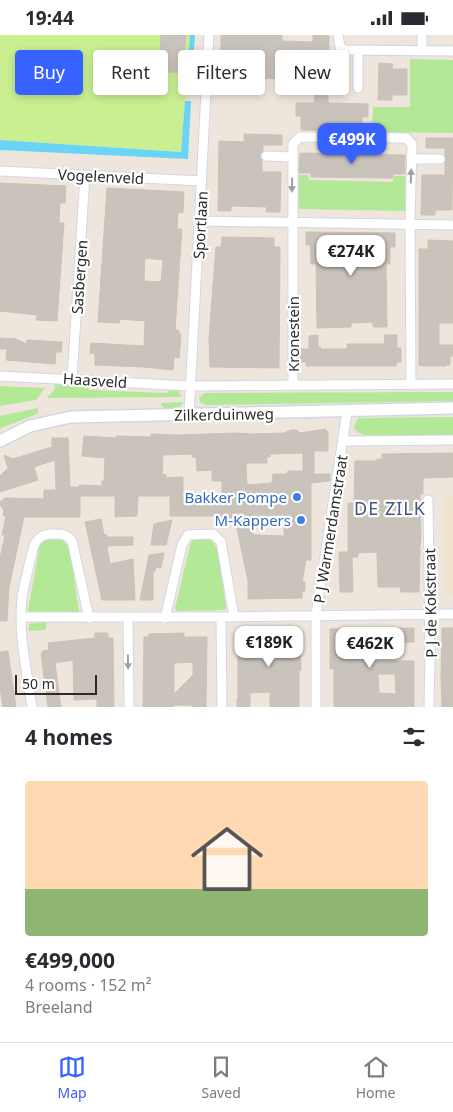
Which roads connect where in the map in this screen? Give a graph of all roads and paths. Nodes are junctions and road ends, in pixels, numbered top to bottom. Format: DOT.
graph roads {
  1 [pos="209,35"];
  2 [pos="338,35"];
  3 [pos="422,35"];
  4 [pos="358,50"];
  5 [pos="422,51"];
  6 [pos="453,51"];
  7 [pos="358,88"];
  8 [pos="266,156"];
  9 [pos="293,157"];
  10 [pos="412,159"];
  11 [pos="440,159"];
  12 [pos="0,171"];
  13 [pos="85,175"];
  14 [pos="202,181"];
  15 [pos="200,221"];
  16 [pos="292,223"];
  17 [pos="410,225"];
  18 [pos="453,225"];
  19 [pos="0,376"];
  20 [pos="72,379"];
  21 [pos="411,384"];
  22 [pos="453,384"];
  23 [pos="293,385"];
  24 [pos="190,386"];
  25 [pos="453,409"];
  26 [pos="347,412"];
  27 [pos="189,414"];
  28 [pos="453,440"];
  29 [pos="0,441"];
  30 [pos="344,441"];
  31 [pos="428,500"];
  32 [pos="430,614"];
  33 [pos="453,614"];
  34 [pos="316,615"];
  35 [pos="22,617"];
  36 [pos="221,617"];
  37 [pos="234,617"];
  38 [pos="89,618"];
  39 [pos="128,618"];
  40 [pos="165,618"];
  41 [pos="32,707"];
  42 [pos="129,707"];
  43 [pos="222,707"];
  44 [pos="316,707"];
  45 [pos="429,707"];
  1 -- 14 [label="street, Sportlaan"];
  2 -- 4 [label="street"];
  3 -- 5 [label="street"];
  4 -- 5 [label="street"];
  4 -- 7 [label="street"];
  5 -- 6 [label="street"];
  8 -- 9 [label="street"];
  9 -- 10 [label="street"];
  9 -- 16 [label="street, Kronestein, one-way"];
  10 -- 11 [label="street"];
  17 -- 10 [label="street, one-way"];
  12 -- 13 [label="street, Vogelenveld"];
  13 -- 14 [label="street, Vogelenveld"];
  13 -- 20 [label="street, Sasbergen"];
  14 -- 15 [label="street, Sportlaan"];
  15 -- 16 [label="street"];
  15 -- 24 [label="street, Sportlaan"];
  16 -- 17 [label="street"];
  16 -- 23 [label="street, Kronestein"];
  17 -- 18 [label="street"];
  17 -- 21 [label="street"];
  19 -- 20 [label="street, Haasveld"];
  20 -- 24 [label="street, Haasveld"];
  21 -- 22 [label="street, Zilkerduinweg"];
  21 -- 23 [label="street, Zilkerduinweg"];
  23 -- 24 [label="street, Zilkerduinweg"];
  24 -- 27 [label="street, Sportlaan"];
  25 -- 26 [label="street, Zilkerduinweg"];
  26 -- 27 [label="street, Zilkerduinweg"];
  26 -- 30 [label="street, P J Warmerdamstraat"];
  27 -- 29 [label="street, Zilkerduinweg"];
  28 -- 30 [label="street"];
  30 -- 34 [label="street, P J Warmerdamstraat"];
  31 -- 32 [label="street, P J de Kokstraat"];
  32 -- 33 [label="street"];
  32 -- 34 [label="street"];
  32 -- 45 [label="street, P J de Kokstraat"];
  34 -- 37 [label="street"];
  34 -- 44 [label="street, P J Warmerdamstraat"];
  35 -- 38 [label="street"];
  35 -- 38 [label="street"];
  35 -- 41 [label="street"];
  36 -- 37 [label="street"];
  36 -- 40 [label="street"];
  36 -- 43 [label="street"];
  37 -- 40 [label="street"];
  38 -- 39 [label="street"];
  39 -- 40 [label="street"];
  39 -- 42 [label="street, one-way"];
}
